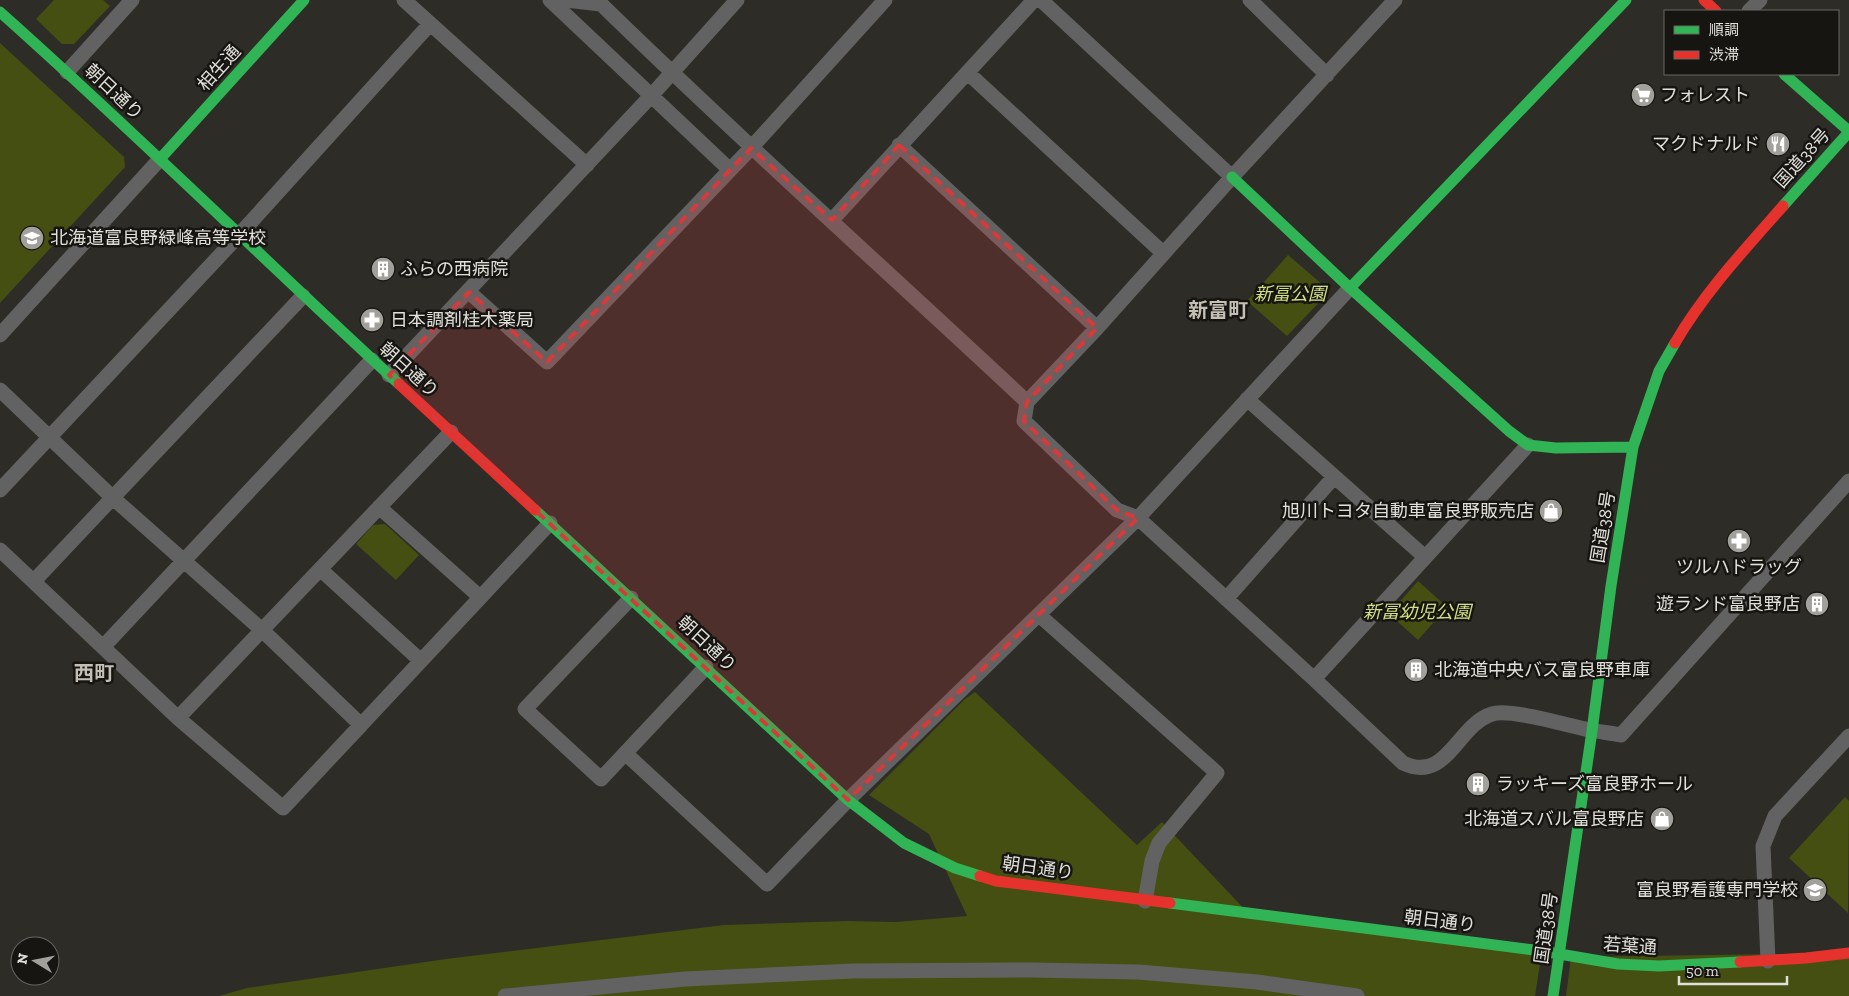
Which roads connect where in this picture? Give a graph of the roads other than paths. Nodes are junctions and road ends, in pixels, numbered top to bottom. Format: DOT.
graph roads {
  1 [pos="132,0"];
  2 [pos="304,0"];
  3 [pos="404,0"];
  4 [pos="550,0"];
  5 [pos="566,0"];
  6 [pos="737,0"];
  7 [pos="884,0"];
  8 [pos="1034,0"];
  9 [pos="1041,0"];
  10 [pos="1250,0"];
  11 [pos="1394,0"];
  12 [pos="1626,0"];
  13 [pos="1704,0"];
  14 [pos="1760,0"];
  15 [pos="1715,10"];
  16 [pos="1750,10"];
  17 [pos="0,12"];
  18 [pos="430,24"];
  19 [pos="67,72"];
  20 [pos="968,73"];
  21 [pos="672,74"];
  22 [pos="1327,75"];
  23 [pos="1785,75"];
  24 [pos="651,96"];
  25 [pos="1849,131"];
  26 [pos="899,146"];
  27 [pos="750,148"];
  28 [pos="160,159"];
  29 [pos="587,165"];
  30 [pos="730,170"];
  31 [pos="1232,177"];
  32 [pos="832,220"];
  33 [pos="240,234"];
  34 [pos="1163,253"];
  35 [pos="1350,288"];
  36 [pos="469,292"];
  37 [pos="303,296"];
  38 [pos="1097,328"];
  39 [pos="0,335"];
  40 [pos="372,360"];
  41 [pos="389,375"];
  42 [pos="0,390"];
  43 [pos="1247,399"];
  44 [pos="1027,402"];
  45 [pos="451,432"];
  46 [pos="51,438"];
  47 [pos="1528,445"];
  48 [pos="1634,447"];
  49 [pos="1334,477"];
  50 [pos="1849,481"];
  51 [pos="0,490"];
  52 [pos="113,498"];
  53 [pos="379,507"];
  54 [pos="1138,518"];
  55 [pos="550,523"];
  56 [pos="0,550"];
  57 [pos="1425,557"];
  58 [pos="184,560"];
  59 [pos="320,569"];
  60 [pos="34,581"];
  61 [pos="480,597"];
  62 [pos="631,598"];
  63 [pos="1226,599"];
  64 [pos="1039,615"];
  65 [pos="262,630"];
  66 [pos="103,647"];
  67 [pos="421,661"];
  68 [pos="706,667"];
  69 [pos="1314,679"];
  70 [pos="178,718"];
  71 [pos="362,725"];
  72 [pos="1592,731"];
  73 [pos="1849,736"];
  74 [pos="625,753"];
  75 [pos="848,800"];
  76 [pos="1145,901"];
  77 [pos="1849,953"];
  78 [pos="1559,954"];
  79 [pos="1768,961"];
  80 [pos="505,996"];
  81 [pos="1357,996"];
  82 [pos="1553,996"];
  1 -- 19 [label="street"];
  2 -- 28 [label="main road, 相生通"];
  3 -- 18 [label="street"];
  4 -- 24 [label="street"];
  5 -- 21 [label="street"];
  6 -- 21 [label="street"];
  7 -- 27 [label="street"];
  8 -- 20 [label="street"];
  9 -- 31 [label="street"];
  10 -- 22 [label="street"];
  11 -- 22 [label="street"];
  12 -- 35 [label="main road"];
  13 -- 15 [label="main road"];
  14 -- 16 [label="street"];
  17 -- 19 [label="main road, 朝日通り"];
  18 -- 29 [label="street"];
  18 -- 33 [label="street"];
  19 -- 28 [label="main road, 朝日通り"];
  20 -- 26 [label="street"];
  20 -- 34 [label="street"];
  21 -- 24 [label="street"];
  21 -- 27 [label="street"];
  22 -- 31 [label="street"];
  23 -- 25 [label="main road"];
  24 -- 29 [label="street"];
  24 -- 30 [label="street"];
  25 -- 48 [label="main road, 国道38号"];
  26 -- 32 [label="street"];
  26 -- 38 [label="street"];
  27 -- 30 [label="street"];
  27 -- 32 [label="street"];
  28 -- 33 [label="main road, 朝日通り"];
  28 -- 39 [label="street"];
  29 -- 36 [label="street"];
  30 -- 36 [label="street"];
  31 -- 34 [label="street"];
  31 -- 35 [label="main road"];
  32 -- 44 [label="street"];
  33 -- 37 [label="main road, 朝日通り"];
  33 -- 46 [label="street"];
  34 -- 38 [label="street"];
  35 -- 43 [label="street"];
  35 -- 47 [label="main road"];
  36 -- 41 [label="street"];
  37 -- 40 [label="main road, 朝日通り"];
  37 -- 52 [label="street"];
  38 -- 44 [label="street"];
  40 -- 41 [label="main road, 朝日通り"];
  40 -- 58 [label="street"];
  41 -- 45 [label="main road, 朝日通り"];
  42 -- 46 [label="street"];
  43 -- 49 [label="street"];
  43 -- 54 [label="street"];
  44 -- 54 [label="street"];
  45 -- 53 [label="street"];
  45 -- 55 [label="main road, 朝日通り"];
  46 -- 51 [label="street"];
  46 -- 52 [label="street"];
  47 -- 48 [label="main road"];
  47 -- 57 [label="street"];
  48 -- 72 [label="main road, 国道38号"];
  49 -- 57 [label="street"];
  49 -- 63 [label="street"];
  50 -- 72 [label="street"];
  52 -- 58 [label="street"];
  52 -- 60 [label="street"];
  53 -- 59 [label="street"];
  53 -- 61 [label="street"];
  54 -- 63 [label="street"];
  54 -- 64 [label="street"];
  55 -- 61 [label="street"];
  55 -- 62 [label="main road, 朝日通り"];
  56 -- 60 [label="street"];
  57 -- 69 [label="street"];
  58 -- 65 [label="street"];
  58 -- 66 [label="street"];
  59 -- 65 [label="street"];
  59 -- 67 [label="street"];
  60 -- 66 [label="street"];
  61 -- 67 [label="street"];
  62 -- 68 [label="main road, 朝日通り"];
  62 -- 74 [label="street"];
  63 -- 69 [label="street"];
  64 -- 75 [label="street"];
  64 -- 76 [label="street"];
  65 -- 70 [label="street"];
  65 -- 71 [label="street"];
  66 -- 70 [label="street"];
  67 -- 71 [label="street"];
  68 -- 74 [label="street"];
  68 -- 75 [label="main road, 朝日通り"];
  69 -- 72 [label="street"];
  70 -- 71 [label="street"];
  72 -- 78 [label="main road, 国道38号"];
  73 -- 79 [label="street"];
  74 -- 75 [label="street"];
  75 -- 76 [label="main road, 朝日通り"];
  76 -- 78 [label="main road, 朝日通り"];
  77 -- 79 [label="main road, 若葉通"];
  78 -- 79 [label="main road, 若葉通"];
  78 -- 82 [label="main road, 国道38号"];
  80 -- 81 [label="street"];
}
